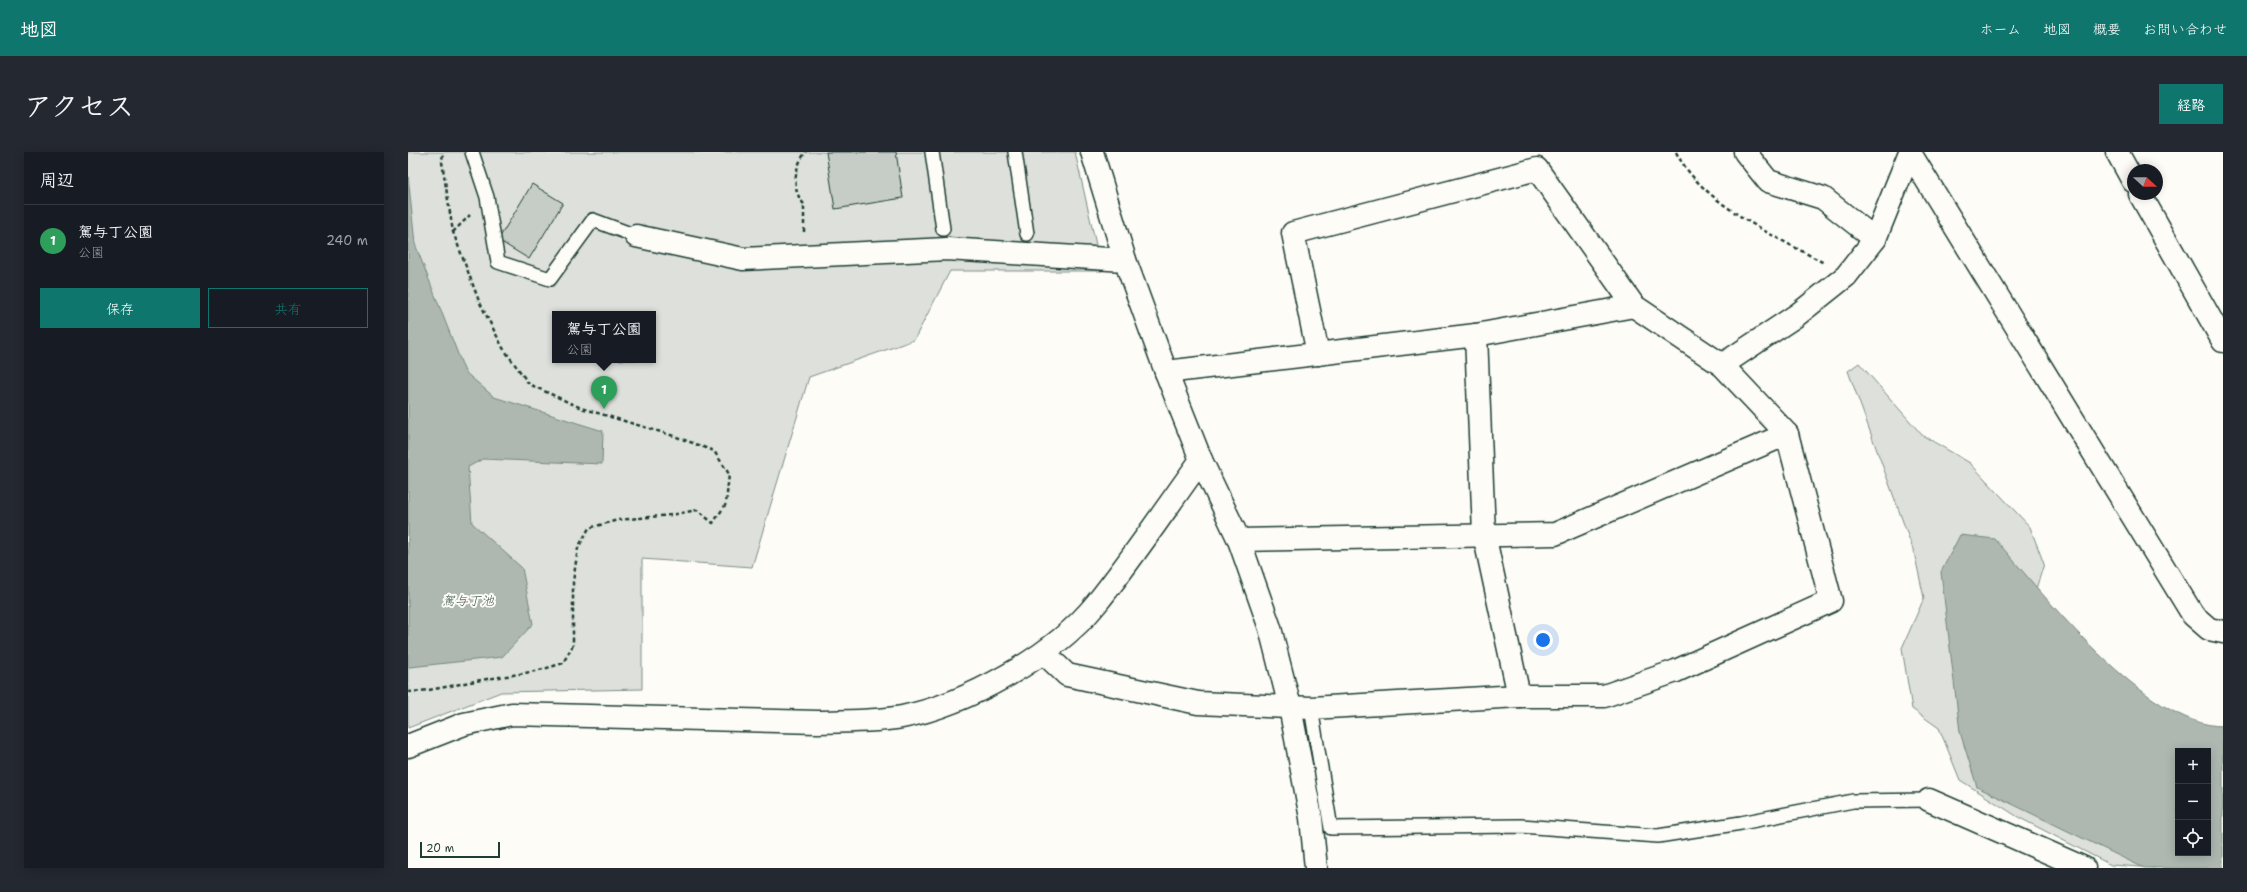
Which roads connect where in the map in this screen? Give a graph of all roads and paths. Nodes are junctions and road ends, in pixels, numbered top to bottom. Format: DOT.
graph roads {
  1 [pos="443,152"];
  2 [pos="472,152"];
  3 [pos="806,152"];
  4 [pos="932,152"];
  5 [pos="1015,152"];
  6 [pos="1092,152"];
  7 [pos="1676,152"];
  8 [pos="1745,152"];
  9 [pos="1910,152"];
  10 [pos="2117,152"];
  11 [pos="2127,170"];
  12 [pos="2144,200"];
  13 [pos="943,229"];
  14 [pos="1027,234"];
  15 [pos="636,236"];
  16 [pos="1875,239"];
  17 [pos="803,256"];
  18 [pos="1125,260"];
  19 [pos="1846,276"];
  20 [pos="1634,306"];
  21 [pos="2216,312"];
  22 [pos="1476,335"];
  23 [pos="2223,341"];
  24 [pos="1318,354"];
  25 [pos="1722,365"];
  26 [pos="1166,372"];
  27 [pos="1787,434"];
  28 [pos="1201,460"];
  29 [pos="1484,534"];
  30 [pos="1239,540"];
  31 [pos="2223,632"];
  32 [pos="1044,653"];
  33 [pos="408,692"];
  34 [pos="1519,696"];
  35 [pos="1301,708"];
  36 [pos="408,746"];
  37 [pos="1929,800"];
  38 [pos="1316,868"];
  39 [pos="2084,868"];
  1 -- 33 [label="path"];
  2 -- 15 [label="lane"];
  3 -- 17 [label="path"];
  4 -- 13 [label="lane"];
  5 -- 14 [label="lane"];
  6 -- 18 [label="street"];
  7 -- 19 [label="path"];
  8 -- 16 [label="street"];
  9 -- 16 [label="street"];
  9 -- 31 [label="street"];
  10 -- 11 [label="street"];
  12 -- 21 [label="street"];
  15 -- 17 [label="street"];
  16 -- 19 [label="street"];
  17 -- 18 [label="street"];
  18 -- 26 [label="street"];
  19 -- 25 [label="street"];
  20 -- 22 [label="street"];
  20 -- 24 [label="street"];
  20 -- 25 [label="street"];
  21 -- 23 [label="street"];
  22 -- 24 [label="street"];
  22 -- 29 [label="street"];
  24 -- 26 [label="street"];
  25 -- 27 [label="street"];
  26 -- 28 [label="street"];
  27 -- 29 [label="street"];
  27 -- 34 [label="street"];
  28 -- 30 [label="street"];
  28 -- 32 [label="street"];
  29 -- 30 [label="street"];
  29 -- 34 [label="street"];
  30 -- 35 [label="street"];
  32 -- 35 [label="street"];
  32 -- 36 [label="street"];
  34 -- 35 [label="street"];
  35 -- 37 [label="lane"];
  35 -- 38 [label="street"];
  37 -- 39 [label="street"];
}
